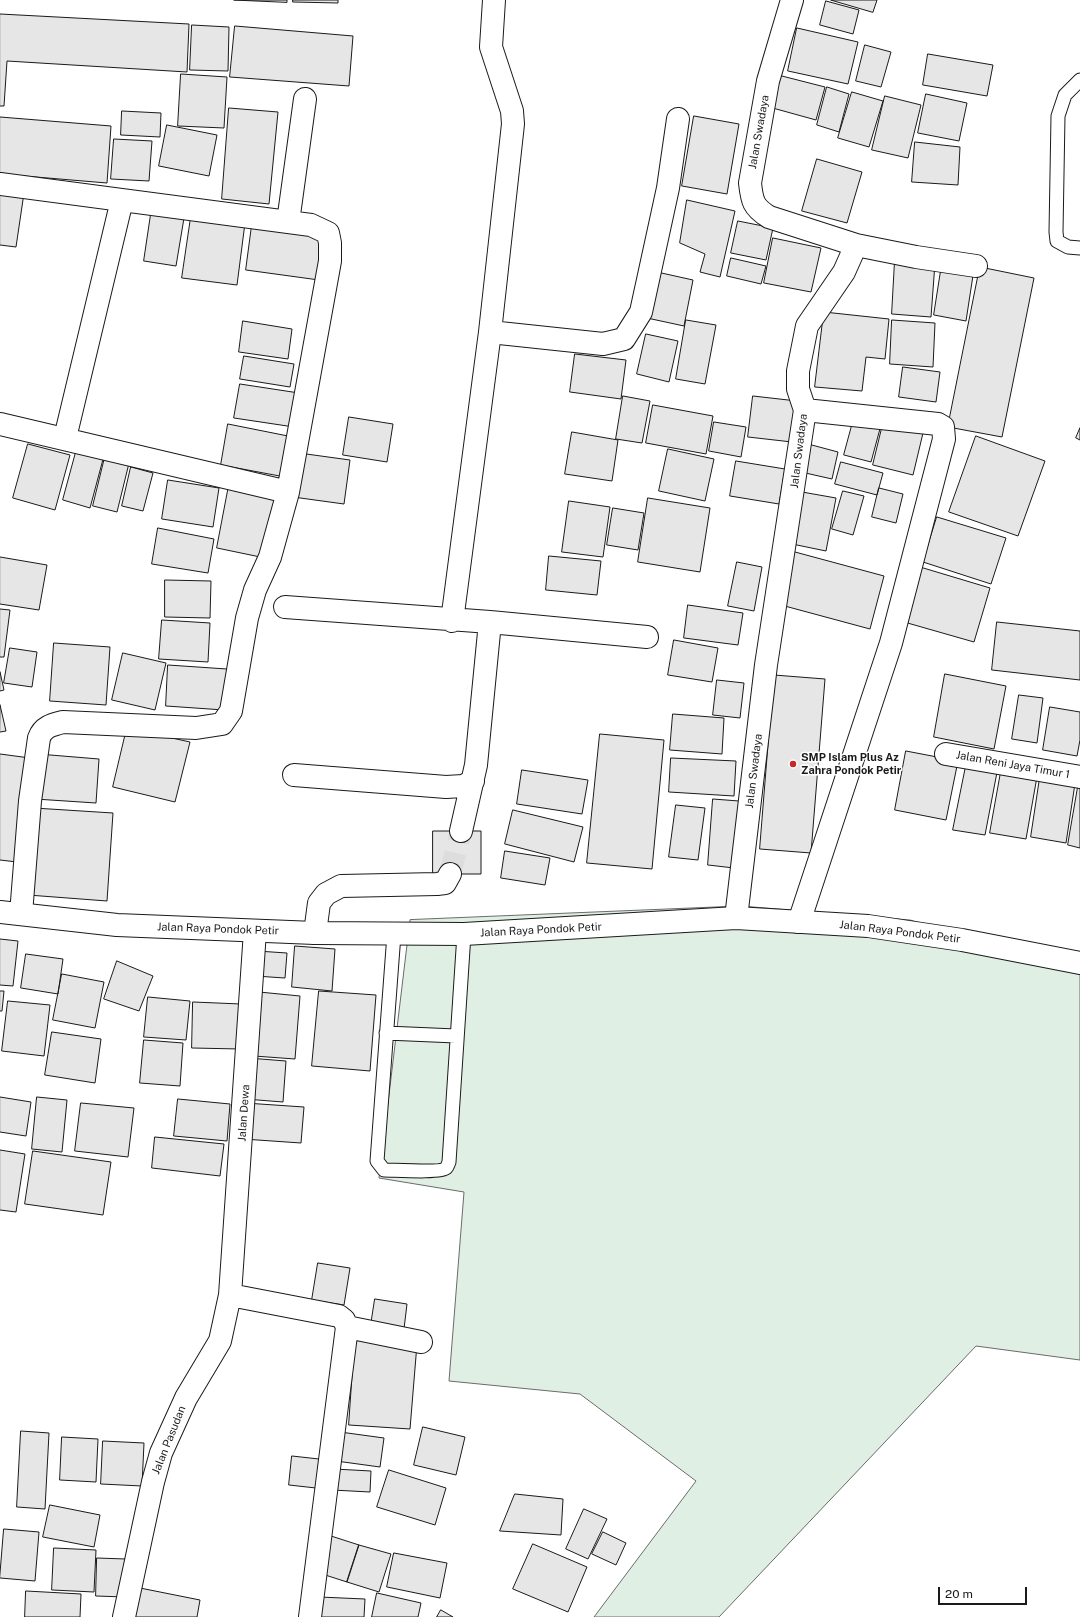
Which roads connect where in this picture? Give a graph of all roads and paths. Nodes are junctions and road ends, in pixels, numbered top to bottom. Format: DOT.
graph roads {
  1 [pos="494,0"];
  2 [pos="792,0"];
  3 [pos="1080,80"];
  4 [pos="305,99"];
  5 [pos="678,119"];
  6 [pos="0,184"];
  7 [pos="122,200"];
  8 [pos="288,222"];
  9 [pos="856,245"];
  10 [pos="1080,248"];
  11 [pos="976,266"];
  12 [pos="490,332"];
  13 [pos="805,410"];
  14 [pos="0,424"];
  15 [pos="65,438"];
  16 [pos="288,492"];
  17 [pos="285,607"];
  18 [pos="452,621"];
  19 [pos="490,622"];
  20 [pos="647,637"];
  21 [pos="946,754"];
  22 [pos="294,775"];
  23 [pos="1080,777"];
  24 [pos="472,781"];
  25 [pos="461,831"];
  26 [pos="450,874"];
  27 [pos="0,912"];
  28 [pos="21,914"];
  29 [pos="736,918"];
  30 [pos="799,922"];
  31 [pos="255,931"];
  32 [pos="315,933"];
  33 [pos="394,934"];
  34 [pos="464,934"];
  35 [pos="1080,963"];
  36 [pos="386,1033"];
  37 [pos="456,1036"];
  38 [pos="230,1295"];
  39 [pos="347,1327"];
  40 [pos="421,1342"];
  41 [pos="124,1617"];
  42 [pos="310,1617"];
  1 -- 12 [label="street"];
  2 -- 9 [label="street, Jalan Swadaya"];
  3 -- 10 [label="lane"];
  4 -- 8 [label="street"];
  5 -- 12 [label="street"];
  6 -- 7 [label="street"];
  7 -- 8 [label="street"];
  7 -- 15 [label="street"];
  8 -- 16 [label="street"];
  9 -- 11 [label="street"];
  9 -- 13 [label="street, Jalan Swadaya"];
  12 -- 18 [label="street"];
  13 -- 29 [label="street, Jalan Swadaya"];
  13 -- 30 [label="street"];
  14 -- 15 [label="street"];
  15 -- 16 [label="street"];
  16 -- 28 [label="street"];
  17 -- 18 [label="street"];
  18 -- 19 [label="street"];
  19 -- 20 [label="street"];
  19 -- 24 [label="street"];
  21 -- 23 [label="street, Jalan Reni Jaya Timur 1"];
  22 -- 24 [label="street"];
  24 -- 25 [label="street"];
  26 -- 32 [label="street"];
  27 -- 28 [label="street, Jalan Raya Pondok Petir"];
  28 -- 31 [label="street, Jalan Raya Pondok Petir"];
  29 -- 30 [label="street, Jalan Raya Pondok Petir"];
  29 -- 34 [label="street, Jalan Raya Pondok Petir"];
  30 -- 35 [label="street, Jalan Raya Pondok Petir"];
  31 -- 32 [label="street, Jalan Raya Pondok Petir"];
  31 -- 38 [label="street, Jalan Dewa"];
  32 -- 33 [label="street, Jalan Raya Pondok Petir"];
  33 -- 34 [label="street, Jalan Raya Pondok Petir"];
  33 -- 36 [label="lane"];
  34 -- 37 [label="lane"];
  36 -- 37 [label="lane"];
  36 -- 37 [label="lane"];
  38 -- 39 [label="street"];
  38 -- 41 [label="street, Jalan Pasudan"];
  39 -- 40 [label="street"];
  39 -- 42 [label="street"];
}
